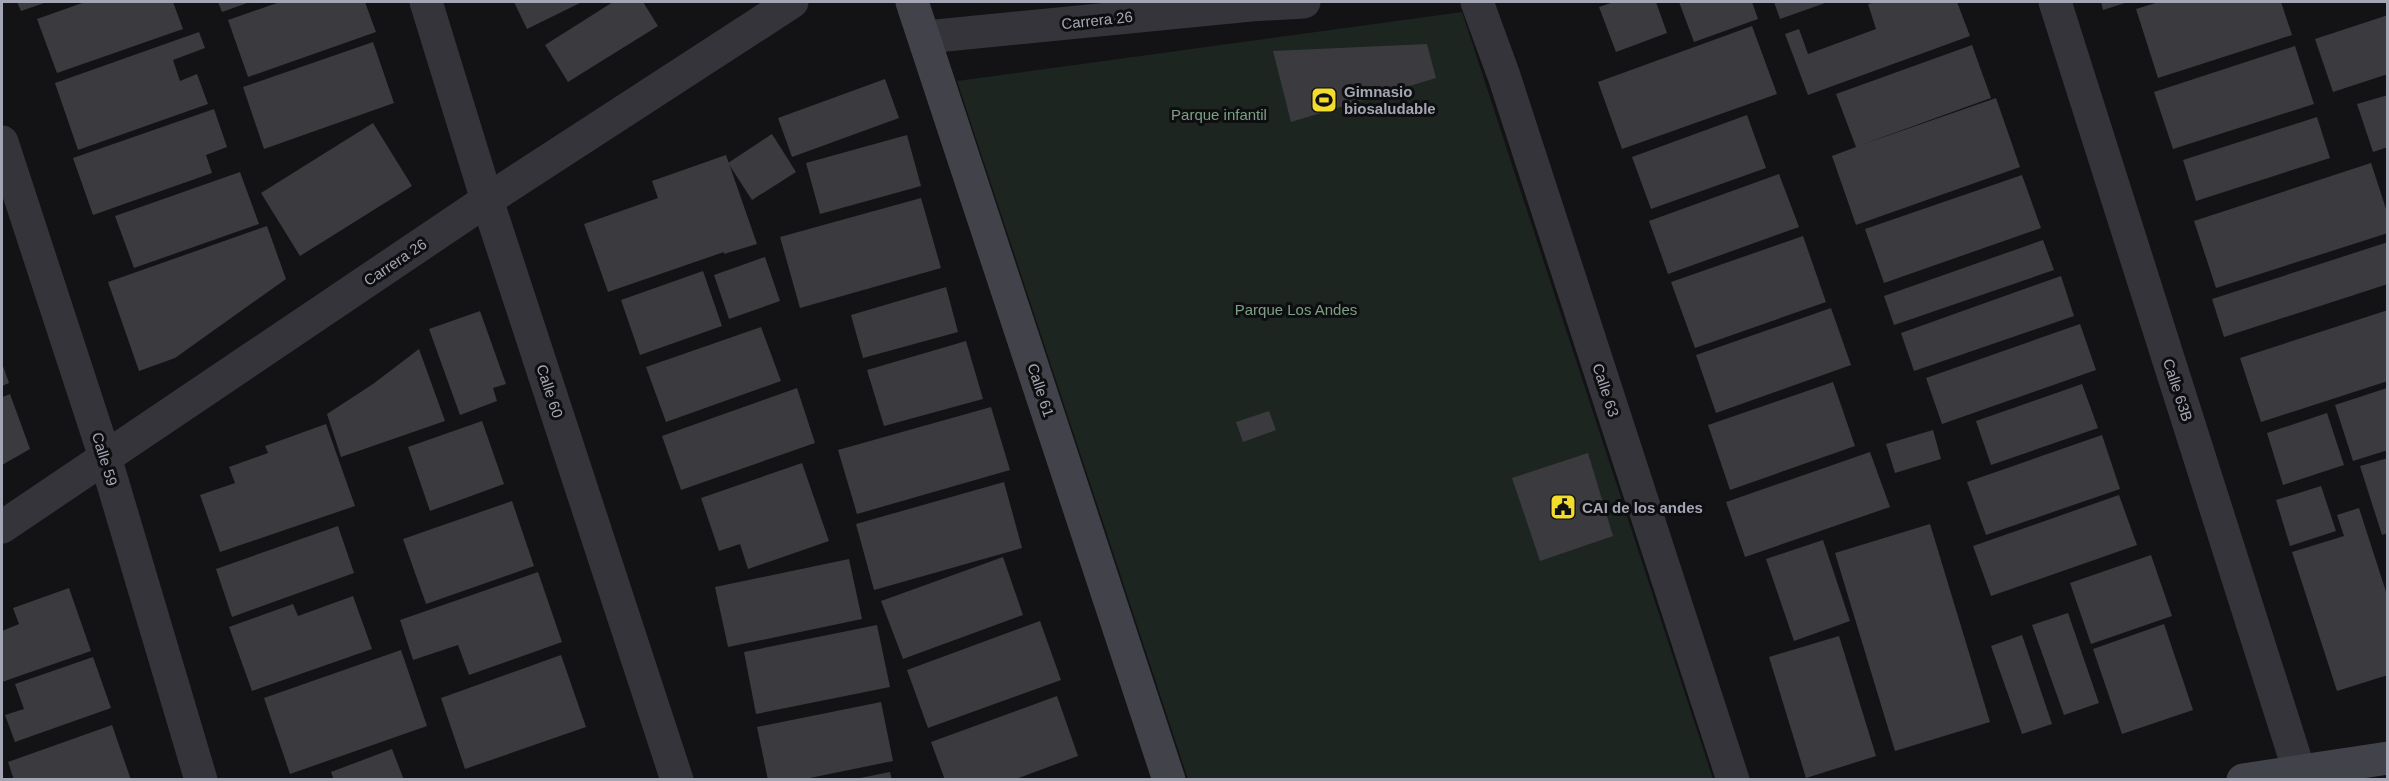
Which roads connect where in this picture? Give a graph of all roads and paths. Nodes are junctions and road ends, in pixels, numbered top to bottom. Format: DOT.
graph roads {
  1 [pos="426,2"];
  2 [pos="792,2"];
  3 [pos="912,2"];
  4 [pos="1304,2"];
  5 [pos="1477,2"];
  6 [pos="2055,2"];
  7 [pos="926,37"];
  8 [pos="2,142"];
  9 [pos="487,200"];
  10 [pos="105,457"];
  11 [pos="2,527"];
  12 [pos="2388,758"];
  13 [pos="2301,775"];
  14 [pos="201,780"];
  15 [pos="677,780"];
  16 [pos="1169,780"];
  17 [pos="1733,780"];
  18 [pos="2243,780"];
  1 -- 9 [label="street, Calle 60"];
  2 -- 9 [label="street, Carrera 26"];
  3 -- 7 [label="street, Calle 61"];
  4 -- 7 [label="street, Carrera 26"];
  5 -- 17 [label="street, Calle 63"];
  6 -- 13 [label="street, Calle 63B"];
  7 -- 16 [label="street, Calle 61"];
  8 -- 10 [label="street, Calle 59"];
  9 -- 10 [label="street, Carrera 26"];
  9 -- 15 [label="street, Calle 60"];
  10 -- 11 [label="street, Carrera 26"];
  10 -- 14 [label="street, Calle 59"];
  12 -- 13 [label="street"];
  13 -- 18 [label="street"];
}
